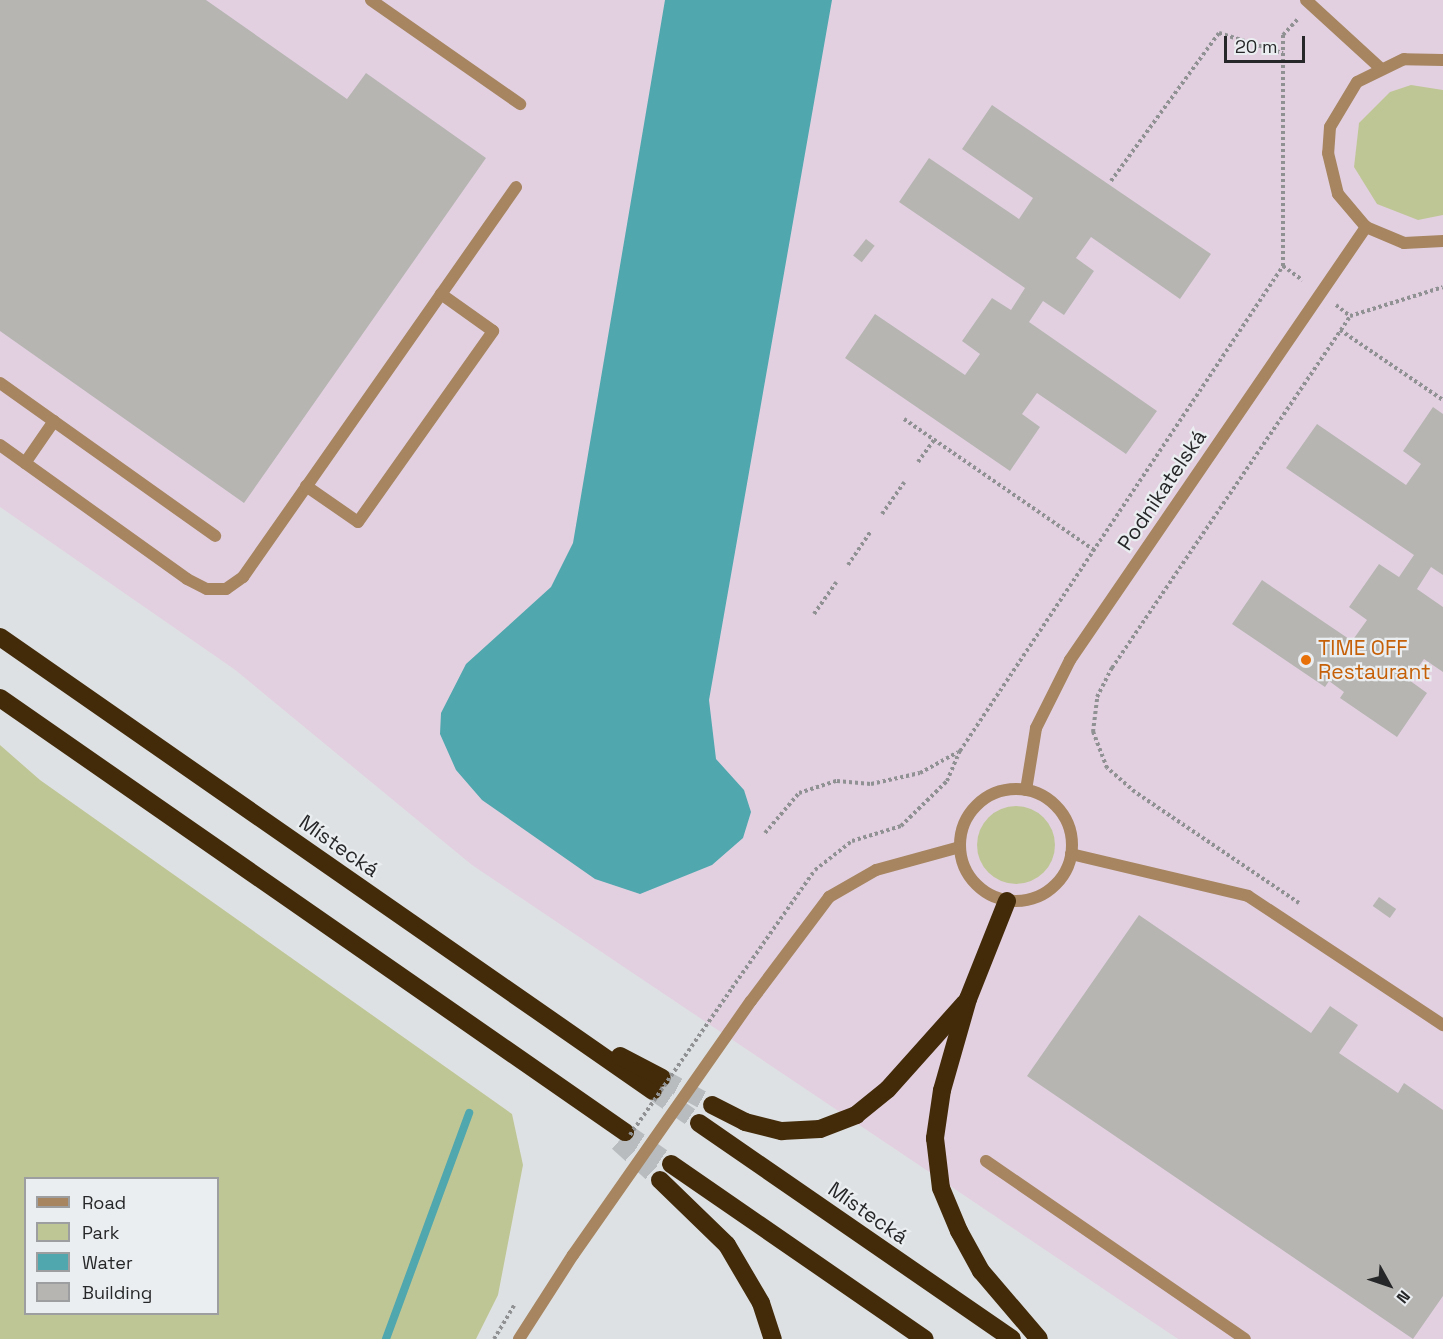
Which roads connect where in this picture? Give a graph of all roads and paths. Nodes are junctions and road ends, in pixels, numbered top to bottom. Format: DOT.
graph roads {
  1 [pos="371,0"];
  2 [pos="1306,0"];
  3 [pos="1298,19"];
  4 [pos="1284,53"];
  5 [pos="1443,60"];
  6 [pos="1379,67"];
  7 [pos="520,104"];
  8 [pos="1111,181"];
  9 [pos="516,187"];
  10 [pos="1366,226"];
  11 [pos="1443,241"];
  12 [pos="1283,266"];
  13 [pos="1302,280"];
  14 [pos="1443,287"];
  15 [pos="441,294"];
  16 [pos="1336,305"];
  17 [pos="1350,315"];
  18 [pos="1340,330"];
  19 [pos="0,383"];
  20 [pos="1443,400"];
  21 [pos="904,419"];
  22 [pos="54,421"];
  23 [pos="934,440"];
  24 [pos="0,445"];
  25 [pos="918,462"];
  26 [pos="25,463"];
  27 [pos="904,482"];
  28 [pos="306,486"];
  29 [pos="882,514"];
  30 [pos="870,532"];
  31 [pos="215,536"];
  32 [pos="1094,550"];
  33 [pos="848,564"];
  34 [pos="836,582"];
  35 [pos="814,614"];
  36 [pos="0,638"];
  37 [pos="0,698"];
  38 [pos="1026,790"];
  39 [pos="765,834"];
  40 [pos="960,847"];
  41 [pos="1071,854"];
  42 [pos="1007,901"];
  43 [pos="1310,911"];
  44 [pos="732,988"];
  45 [pos="968,999"];
  46 [pos="1443,1025"];
  47 [pos="657,1085"];
  48 [pos="712,1105"];
  49 [pos="699,1123"];
  50 [pos="622,1139"];
  51 [pos="986,1161"];
  52 [pos="671,1164"];
  53 [pos="660,1180"];
  54 [pos="519,1339"];
  55 [pos="773,1339"];
  56 [pos="925,1339"];
  57 [pos="1012,1339"];
  58 [pos="1039,1339"];
  59 [pos="1245,1339"];
  1 -- 7 [label="street"];
  2 -- 6 [label="street"];
  3 -- 4 [label="path"];
  4 -- 8 [label="path"];
  4 -- 12 [label="path"];
  5 -- 6 [label="street"];
  6 -- 10 [label="street"];
  9 -- 15 [label="street"];
  10 -- 11 [label="street"];
  10 -- 38 [label="street, Podnikatelská"];
  12 -- 13 [label="path"];
  12 -- 32 [label="path"];
  14 -- 17 [label="path"];
  15 -- 28 [label="street"];
  15 -- 28 [label="street"];
  16 -- 17 [label="path"];
  17 -- 18 [label="path"];
  18 -- 20 [label="path"];
  18 -- 43 [label="path"];
  19 -- 22 [label="street"];
  21 -- 23 [label="path"];
  22 -- 26 [label="street"];
  22 -- 31 [label="street"];
  23 -- 25 [label="path"];
  23 -- 32 [label="path"];
  24 -- 26 [label="street"];
  26 -- 28 [label="street"];
  27 -- 29 [label="path"];
  30 -- 33 [label="path"];
  32 -- 39 [label="path"];
  34 -- 35 [label="path"];
  36 -- 47 [label="highway, Místecká"];
  37 -- 50 [label="highway"];
  38 -- 40 [label="street"];
  38 -- 41 [label="street"];
  40 -- 42 [label="street"];
  40 -- 54 [label="street, bridge"];
  41 -- 42 [label="street"];
  41 -- 46 [label="street"];
  42 -- 45 [label="highway"];
  44 -- 50 [label="path, bridge"];
  45 -- 48 [label="highway"];
  45 -- 58 [label="highway"];
  49 -- 57 [label="highway, Místecká"];
  51 -- 59 [label="street"];
  52 -- 56 [label="highway"];
  53 -- 55 [label="highway"];
}
